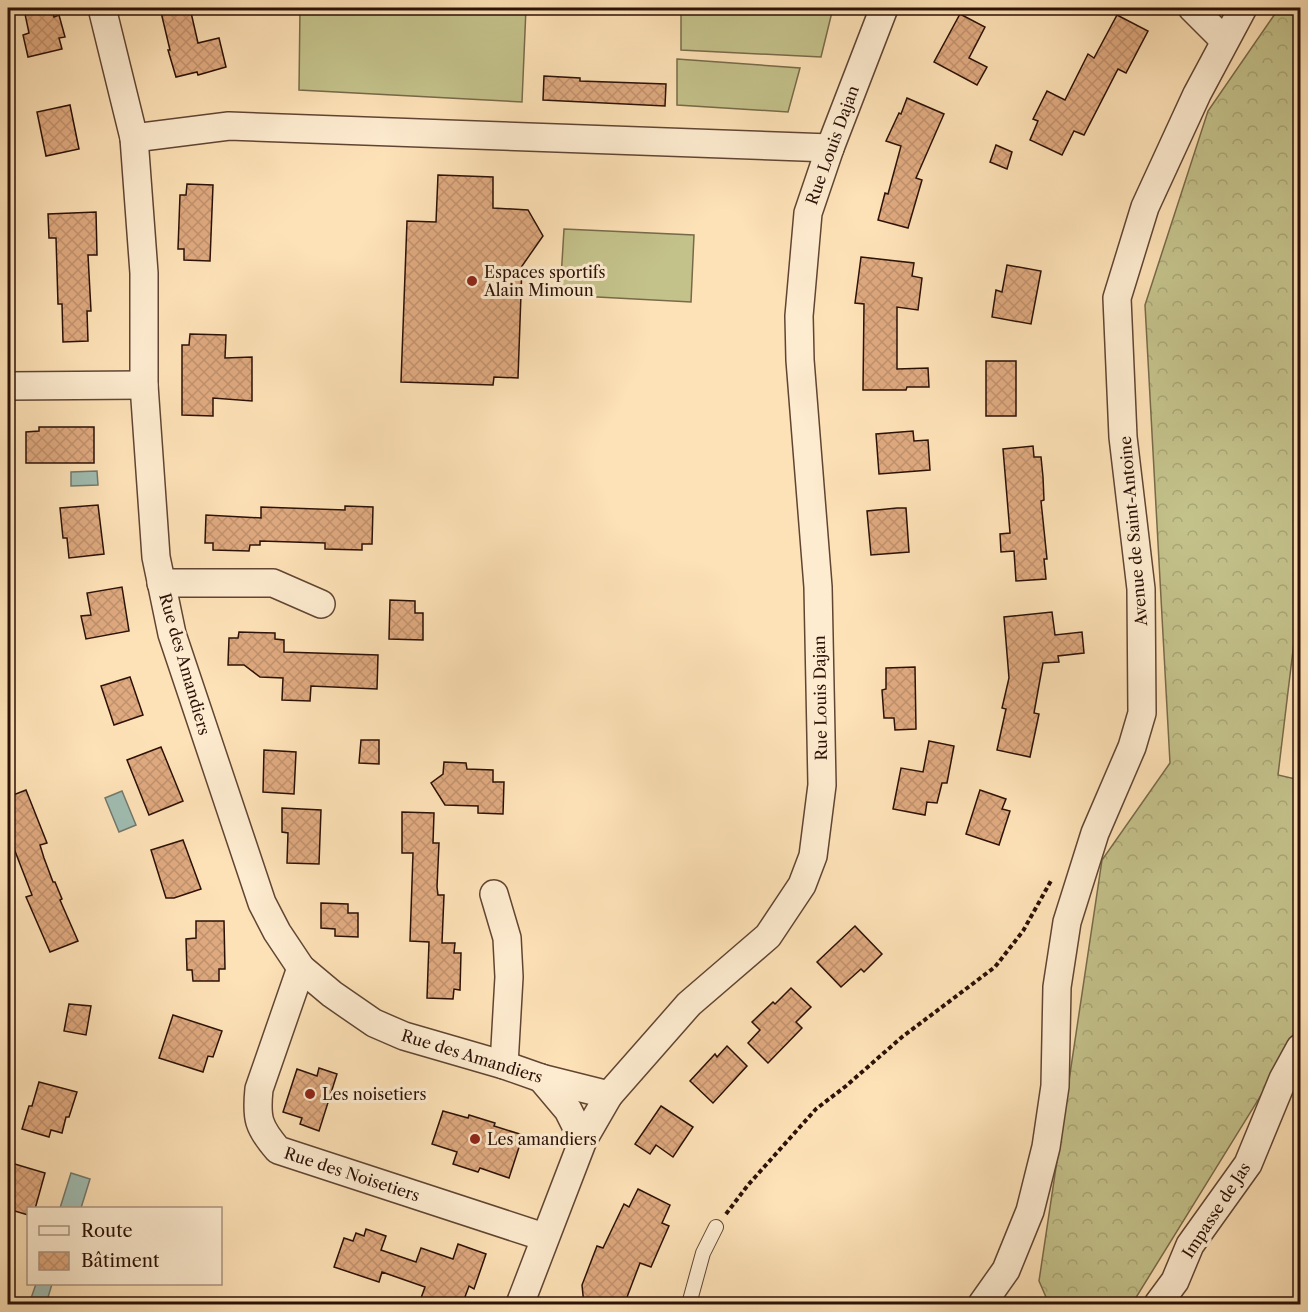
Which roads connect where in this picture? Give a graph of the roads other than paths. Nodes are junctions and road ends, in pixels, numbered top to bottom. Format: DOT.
graph roads {
  1 [pos="102,8"];
  2 [pos="884,8"];
  3 [pos="1192,8"];
  4 [pos="1243,8"];
  5 [pos="1224,40"];
  6 [pos="134,138"];
  7 [pos="830,148"];
  8 [pos="144,385"];
  9 [pos="8,386"];
  10 [pos="161,583"];
  11 [pos="321,604"];
  12 [pos="494,894"];
  13 [pos="301,968"];
  14 [pos="1300,1048"];
  15 [pos="504,1065"];
  16 [pos="541,1078"];
  17 [pos="609,1095"];
  18 [pos="583,1140"];
  19 [pos="716,1227"];
  20 [pos="544,1237"];
  21 [pos="520,1305"];
  22 [pos="689,1305"];
  23 [pos="982,1305"];
  24 [pos="1158,1305"];
  1 -- 6 [label="street, Rue des Amandiers"];
  2 -- 7 [label="street, Rue Louis Dajan"];
  3 -- 5 [label="street"];
  4 -- 5 [label="street, Avenue de Saint-Antoine"];
  5 -- 23 [label="street, Avenue de Saint-Antoine"];
  6 -- 7 [label="street"];
  6 -- 8 [label="street, Rue des Amandiers"];
  7 -- 17 [label="street, Rue Louis Dajan"];
  8 -- 9 [label="street"];
  8 -- 10 [label="street, Rue des Amandiers"];
  10 -- 11 [label="street"];
  10 -- 13 [label="street, Rue des Amandiers"];
  12 -- 15 [label="street"];
  13 -- 15 [label="street, Rue des Amandiers"];
  13 -- 20 [label="street, Rue des Noisetiers"];
  14 -- 24 [label="street, Impasse de Jas"];
  15 -- 16 [label="street, Rue des Amandiers"];
  16 -- 17 [label="street, Rue des Amandiers"];
  16 -- 18 [label="street"];
  17 -- 18 [label="street, Rue Louis Dajan"];
  18 -- 20 [label="street, Rue Louis Dajan"];
  19 -- 22 [label="lane"];
  20 -- 21 [label="street, Rue Louis Dajan"];
}
